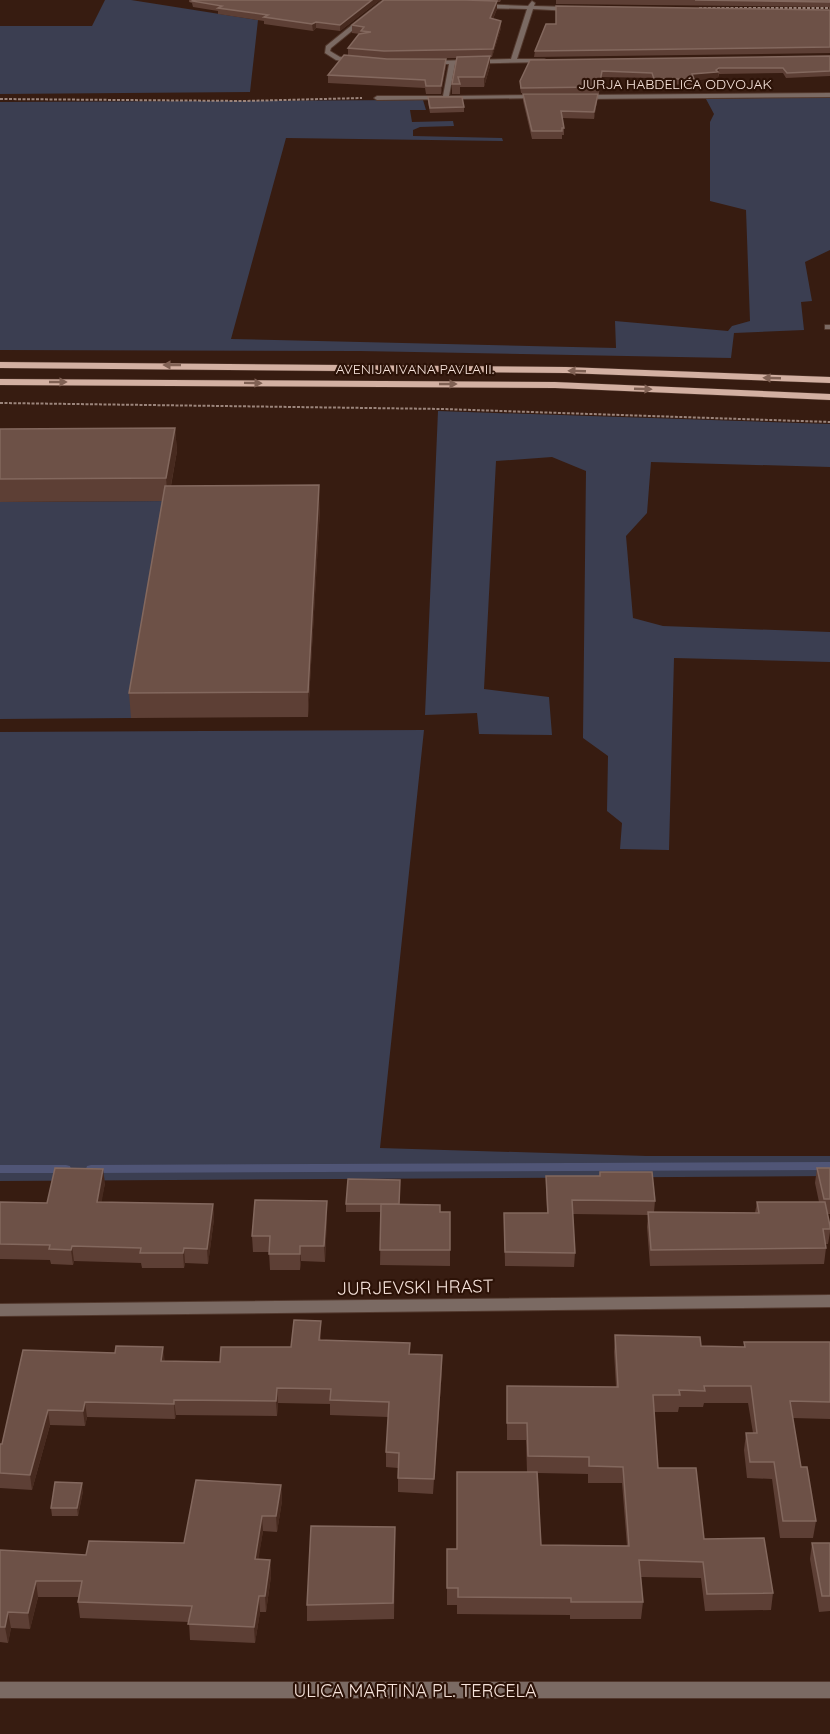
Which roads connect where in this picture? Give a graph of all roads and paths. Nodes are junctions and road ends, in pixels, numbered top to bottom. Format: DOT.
graph roads {
  1 [pos="387,0"];
  2 [pos="532,0"];
  3 [pos="472,5"];
  4 [pos="530,8"];
  5 [pos="694,8"];
  6 [pos="830,8"];
  7 [pos="582,9"];
  8 [pos="548,61"];
  9 [pos="360,62"];
  10 [pos="418,62"];
  11 [pos="452,62"];
  12 [pos="513,62"];
  13 [pos="830,95"];
  14 [pos="446,97"];
  15 [pos="550,97"];
  16 [pos="573,97"];
  17 [pos="377,98"];
  18 [pos="0,99"];
  19 [pos="0,365"];
  20 [pos="830,380"];
  21 [pos="0,382"];
  22 [pos="830,397"];
  23 [pos="0,403"];
  24 [pos="830,422"];
  25 [pos="830,1301"];
  26 [pos="0,1310"];
  27 [pos="0,1690"];
  28 [pos="830,1690"];
  1 -- 9 [label="street"];
  2 -- 4 [label="street"];
  3 -- 4 [label="street"];
  4 -- 7 [label="street"];
  4 -- 12 [label="street"];
  5 -- 6 [label="path"];
  8 -- 12 [label="street"];
  10 -- 11 [label="street"];
  11 -- 12 [label="street"];
  11 -- 14 [label="street"];
  13 -- 16 [label="street, JURJA HABDELIĆA ODVOJAK"];
  14 -- 15 [label="street"];
  14 -- 17 [label="street"];
  17 -- 18 [label="path"];
  20 -- 19 [label="main road, AVENIJA IVANA PAVLA II., one-way"];
  21 -- 22 [label="main road, AVENIJA IVANA PAVLA II., one-way"];
  23 -- 24 [label="path"];
  25 -- 26 [label="street, JURJEVSKI HRAST"];
  27 -- 28 [label="street, ULICA MARTINA PL. TERCELA"];
}
